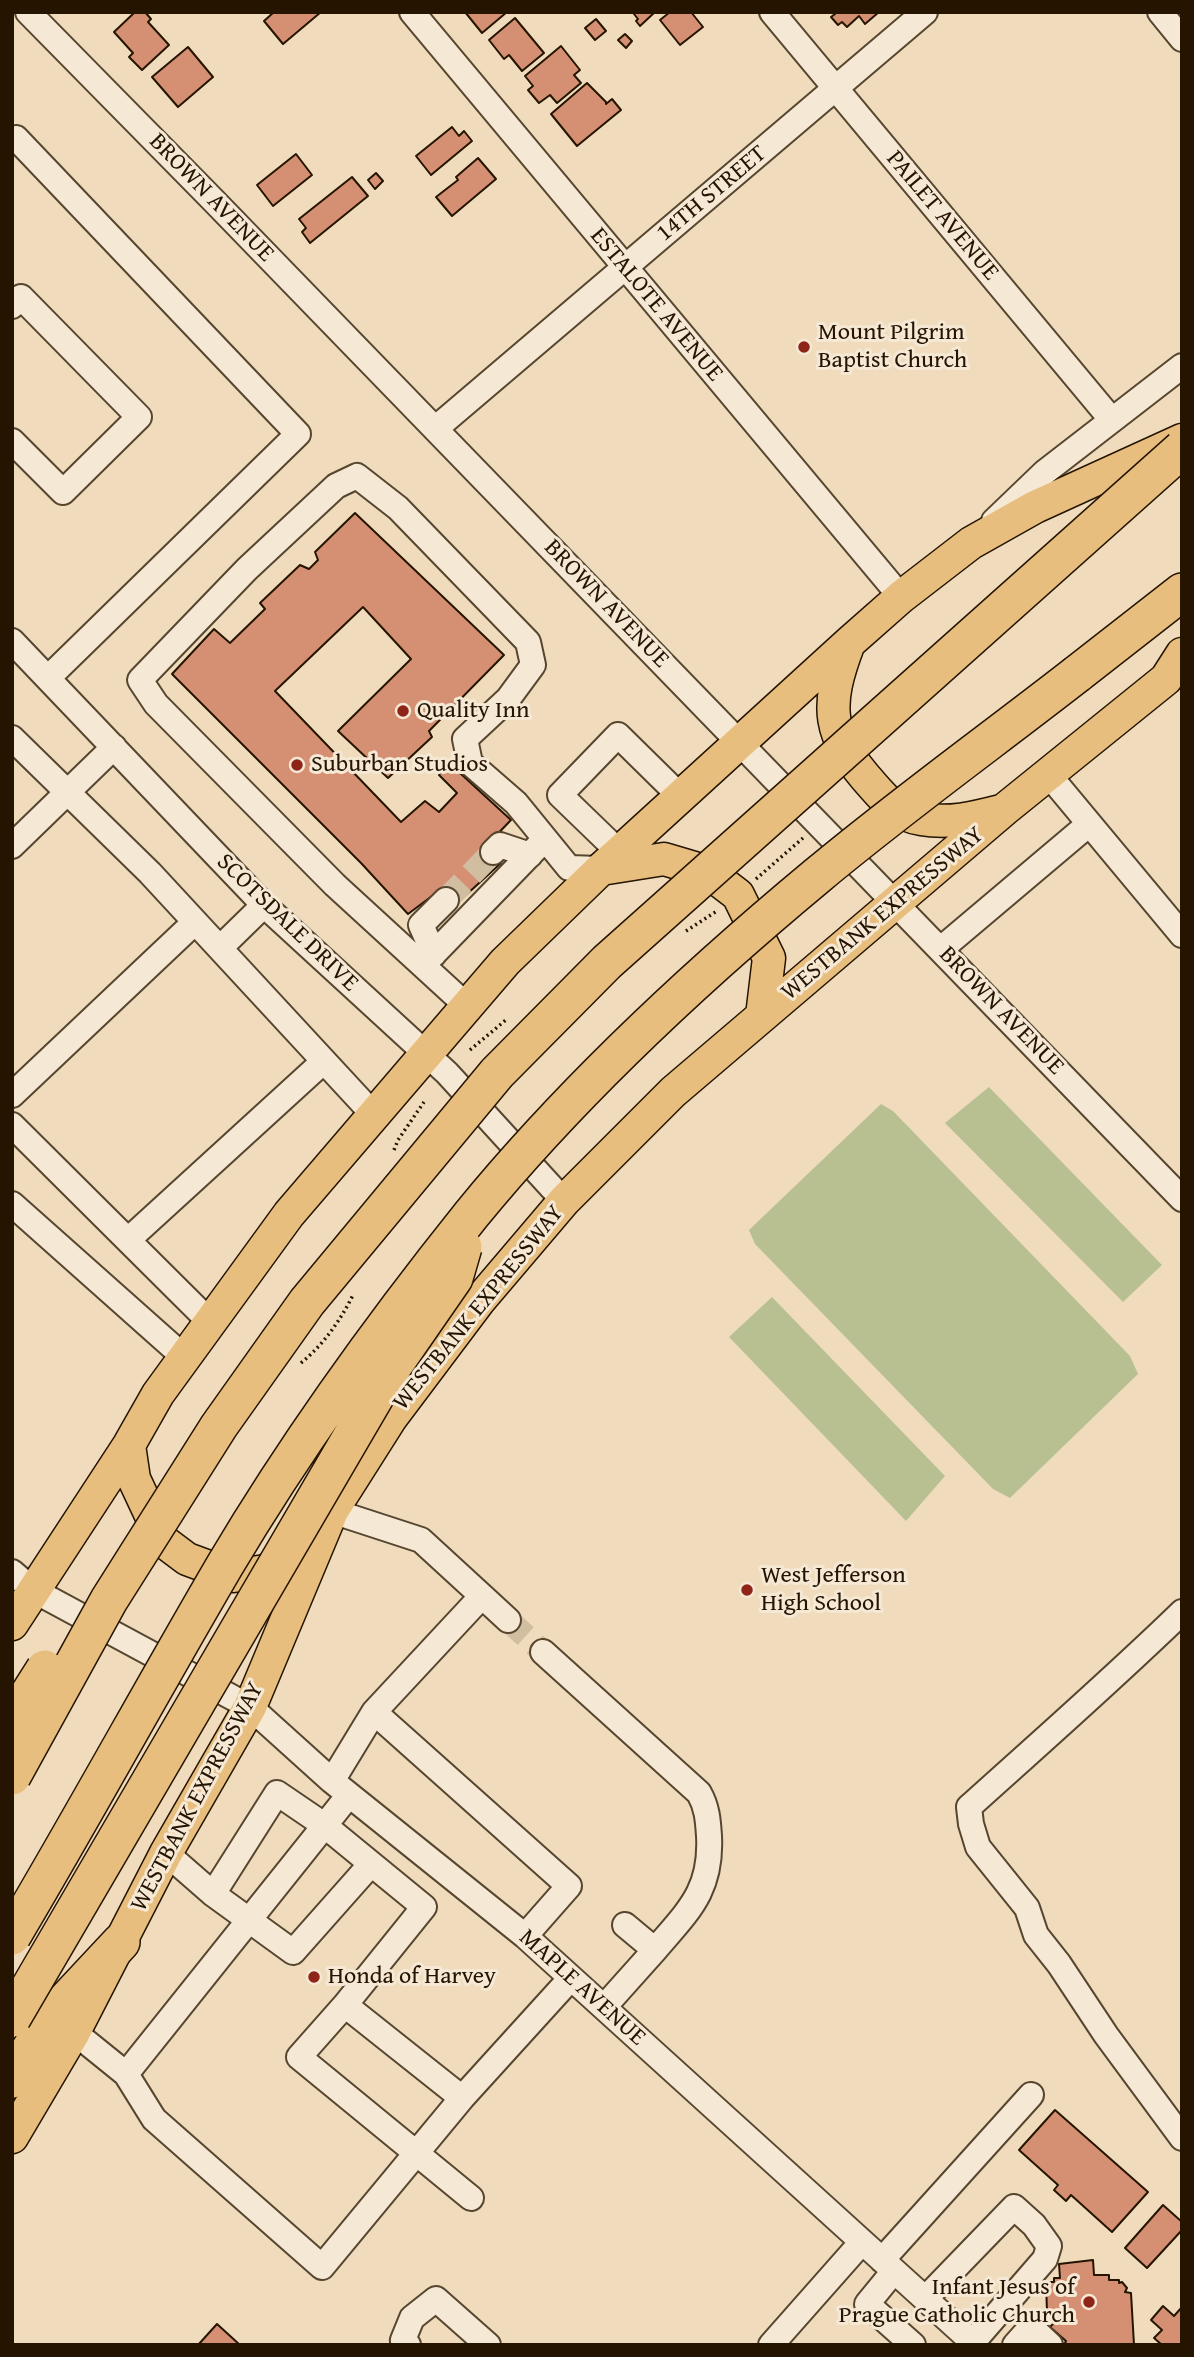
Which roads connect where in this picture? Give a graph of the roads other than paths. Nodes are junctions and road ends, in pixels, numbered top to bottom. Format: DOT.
graph roads {
  1 [pos="412,12"];
  2 [pos="772,12"];
  3 [pos="925,12"];
  4 [pos="1160,12"];
  5 [pos="33,14"];
  6 [pos="1182,38"];
  7 [pos="836,89"];
  8 [pos="12,141"];
  9 [pos="625,268"];
  10 [pos="12,306"];
  11 [pos="1182,366"];
  12 [pos="1111,419"];
  13 [pos="436,429"];
  14 [pos="1182,440"];
  15 [pos="12,441"];
  16 [pos="1182,449"];
  17 [pos="971,543"];
  18 [pos="1182,592"];
  19 [pos="901,597"];
  20 [pos="12,641"];
  21 [pos="850,642"];
  22 [pos="1177,667"];
  23 [pos="48,678"];
  24 [pos="12,737"];
  25 [pos="740,742"];
  26 [pos="114,747"];
  27 [pos="1048,774"];
  28 [pos="68,792"];
  29 [pos="680,796"];
  30 [pos="1005,809"];
  31 [pos="1089,824"];
  32 [pos="12,846"];
  33 [pos="538,847"];
  34 [pos="493,852"];
  35 [pos="610,860"];
  36 [pos="446,900"];
  37 [pos="897,904"];
  38 [pos="264,905"];
  39 [pos="195,922"];
  40 [pos="1182,935"];
  41 [pos="220,948"];
  42 [pos="941,949"];
  43 [pos="428,960"];
  44 [pos="467,1006"];
  45 [pos="762,1016"];
  46 [pos="425,1054"];
  47 [pos="324,1061"];
  48 [pos="12,1095"];
  49 [pos="373,1114"];
  50 [pos="12,1125"];
  51 [pos="1182,1199"];
  52 [pos="565,1201"];
  53 [pos="12,1205"];
  54 [pos="474,1212"];
  55 [pos="128,1240"];
  56 [pos="210,1322"];
  57 [pos="184,1357"];
  58 [pos="219,1426"];
  59 [pos="129,1445"];
  60 [pos="332,1511"];
  61 [pos="319,1542"];
  62 [pos="23,1581"];
  63 [pos="482,1596"];
  64 [pos="1182,1612"];
  65 [pos="508,1620"];
  66 [pos="12,1624"];
  67 [pos="543,1652"];
  68 [pos="250,1707"];
  69 [pos="374,1712"];
  70 [pos="12,1721"];
  71 [pos="12,1776"];
  72 [pos="340,1788"];
  73 [pos="324,1825"];
  74 [pos="166,1853"];
  75 [pos="371,1864"];
  76 [pos="213,1894"];
  77 [pos="249,1919"];
  78 [pos="625,1925"];
  79 [pos="12,1936"];
  80 [pos="525,1936"];
  81 [pos="121,1942"];
  82 [pos="655,1951"];
  83 [pos="571,1978"];
  84 [pos="345,2005"];
  85 [pos="604,2007"];
  86 [pos="12,2018"];
  87 [pos="74,2032"];
  88 [pos="126,2074"];
  89 [pos="12,2079"];
  90 [pos="1031,2095"];
  91 [pos="462,2098"];
  92 [pos="12,2137"];
  93 [pos="1182,2138"];
  94 [pos="415,2154"];
  95 [pos="471,2198"];
  96 [pos="862,2242"];
  97 [pos="888,2265"];
  98 [pos="925,2299"];
  99 [pos="974,2343"];
  100 [pos="408,2345"];
  101 [pos="488,2345"];
  102 [pos="771,2345"];
  103 [pos="913,2345"];
  104 [pos="1015,2345"];
  105 [pos="1050,2345"];
  1 -- 9 [label="street, ESTALOTE AVENUE"];
  2 -- 7 [label="street, PAILET AVENUE"];
  3 -- 7 [label="street, 14TH STREET"];
  4 -- 6 [label="street"];
  5 -- 13 [label="street, BROWN AVENUE"];
  7 -- 9 [label="street, 14TH STREET"];
  7 -- 12 [label="street, PAILET AVENUE"];
  8 -- 23 [label="street"];
  9 -- 13 [label="street, 14TH STREET"];
  9 -- 19 [label="street, ESTALOTE AVENUE"];
  10 -- 15 [label="street"];
  11 -- 12 [label="street"];
  12 -- 17 [label="street"];
  13 -- 25 [label="street, BROWN AVENUE"];
  14 -- 17 [label="main road"];
  16 -- 58 [label="highway, bridge"];
  17 -- 19 [label="main road"];
  18 -- 54 [label="highway, bridge"];
  19 -- 21 [label="main road"];
  20 -- 23 [label="street, SCOTSDALE DRIVE"];
  21 -- 25 [label="main road"];
  21 -- 30 [label="main road"];
  22 -- 27 [label="main road, WESTBANK EXPRESSWAY"];
  23 -- 26 [label="street, SCOTSDALE DRIVE"];
  24 -- 28 [label="street"];
  25 -- 29 [label="main road"];
  25 -- 37 [label="street, BROWN AVENUE"];
  26 -- 28 [label="street"];
  26 -- 38 [label="street, SCOTSDALE DRIVE"];
  27 -- 30 [label="main road, WESTBANK EXPRESSWAY"];
  27 -- 31 [label="street"];
  28 -- 32 [label="street"];
  28 -- 39 [label="street"];
  29 -- 35 [label="main road"];
  29 -- 35 [label="street"];
  30 -- 37 [label="main road, WESTBANK EXPRESSWAY"];
  31 -- 40 [label="street"];
  31 -- 42 [label="street"];
  33 -- 34 [label="street"];
  33 -- 35 [label="street"];
  33 -- 43 [label="street"];
  33 -- 43 [label="street"];
  35 -- 44 [label="main road"];
  35 -- 45 [label="main road"];
  36 -- 43 [label="street"];
  37 -- 42 [label="street, BROWN AVENUE"];
  37 -- 45 [label="main road, WESTBANK EXPRESSWAY"];
  38 -- 41 [label="street"];
  38 -- 46 [label="street, SCOTSDALE DRIVE"];
  39 -- 41 [label="street"];
  39 -- 48 [label="street"];
  41 -- 47 [label="street"];
  42 -- 51 [label="street, BROWN AVENUE"];
  43 -- 44 [label="street"];
  44 -- 46 [label="main road"];
  45 -- 52 [label="main road, WESTBANK EXPRESSWAY"];
  46 -- 49 [label="main road"];
  46 -- 52 [label="street, SCOTSDALE DRIVE"];
  47 -- 49 [label="street"];
  47 -- 55 [label="street"];
  49 -- 56 [label="main road"];
  50 -- 55 [label="street"];
  52 -- 60 [label="main road, WESTBANK EXPRESSWAY"];
  53 -- 57 [label="street"];
  54 -- 79 [label="highway, bridge"];
  54 -- 86 [label="highway, bridge"];
  55 -- 56 [label="street"];
  56 -- 57 [label="main road"];
  57 -- 59 [label="main road"];
  58 -- 70 [label="highway, bridge"];
  58 -- 71 [label="highway, bridge"];
  59 -- 61 [label="main road"];
  59 -- 62 [label="main road"];
  60 -- 61 [label="main road, WESTBANK EXPRESSWAY"];
  60 -- 63 [label="street"];
  61 -- 68 [label="main road, WESTBANK EXPRESSWAY"];
  62 -- 66 [label="main road"];
  62 -- 68 [label="street, MAPLE AVENUE"];
  63 -- 65 [label="street"];
  63 -- 69 [label="street"];
  64 -- 93 [label="street"];
  67 -- 82 [label="street"];
  68 -- 72 [label="street, MAPLE AVENUE"];
  68 -- 74 [label="main road, WESTBANK EXPRESSWAY"];
  69 -- 72 [label="street"];
  69 -- 80 [label="street"];
  72 -- 73 [label="street"];
  72 -- 80 [label="street, MAPLE AVENUE"];
  73 -- 75 [label="street"];
  73 -- 76 [label="street"];
  73 -- 77 [label="street"];
  74 -- 76 [label="street"];
  74 -- 81 [label="main road, WESTBANK EXPRESSWAY"];
  75 -- 77 [label="street"];
  75 -- 84 [label="street"];
  76 -- 77 [label="street"];
  77 -- 88 [label="street"];
  78 -- 82 [label="street"];
  80 -- 83 [label="street, MAPLE AVENUE"];
  81 -- 87 [label="main road, WESTBANK EXPRESSWAY"];
  81 -- 89 [label="highway"];
  82 -- 85 [label="street"];
  83 -- 85 [label="street, MAPLE AVENUE"];
  83 -- 91 [label="street"];
  84 -- 91 [label="street"];
  84 -- 94 [label="street"];
  85 -- 96 [label="street, MAPLE AVENUE"];
  87 -- 88 [label="street"];
  87 -- 92 [label="main road, WESTBANK EXPRESSWAY"];
  88 -- 94 [label="street"];
  90 -- 97 [label="street"];
  91 -- 94 [label="street"];
  94 -- 95 [label="street"];
  96 -- 97 [label="street, MAPLE AVENUE"];
  96 -- 102 [label="street"];
  97 -- 98 [label="street, MAPLE AVENUE"];
  97 -- 103 [label="street"];
  98 -- 99 [label="street, MAPLE AVENUE"];
  98 -- 99 [label="street"];
  100 -- 101 [label="street"];
  104 -- 105 [label="street"];
}
